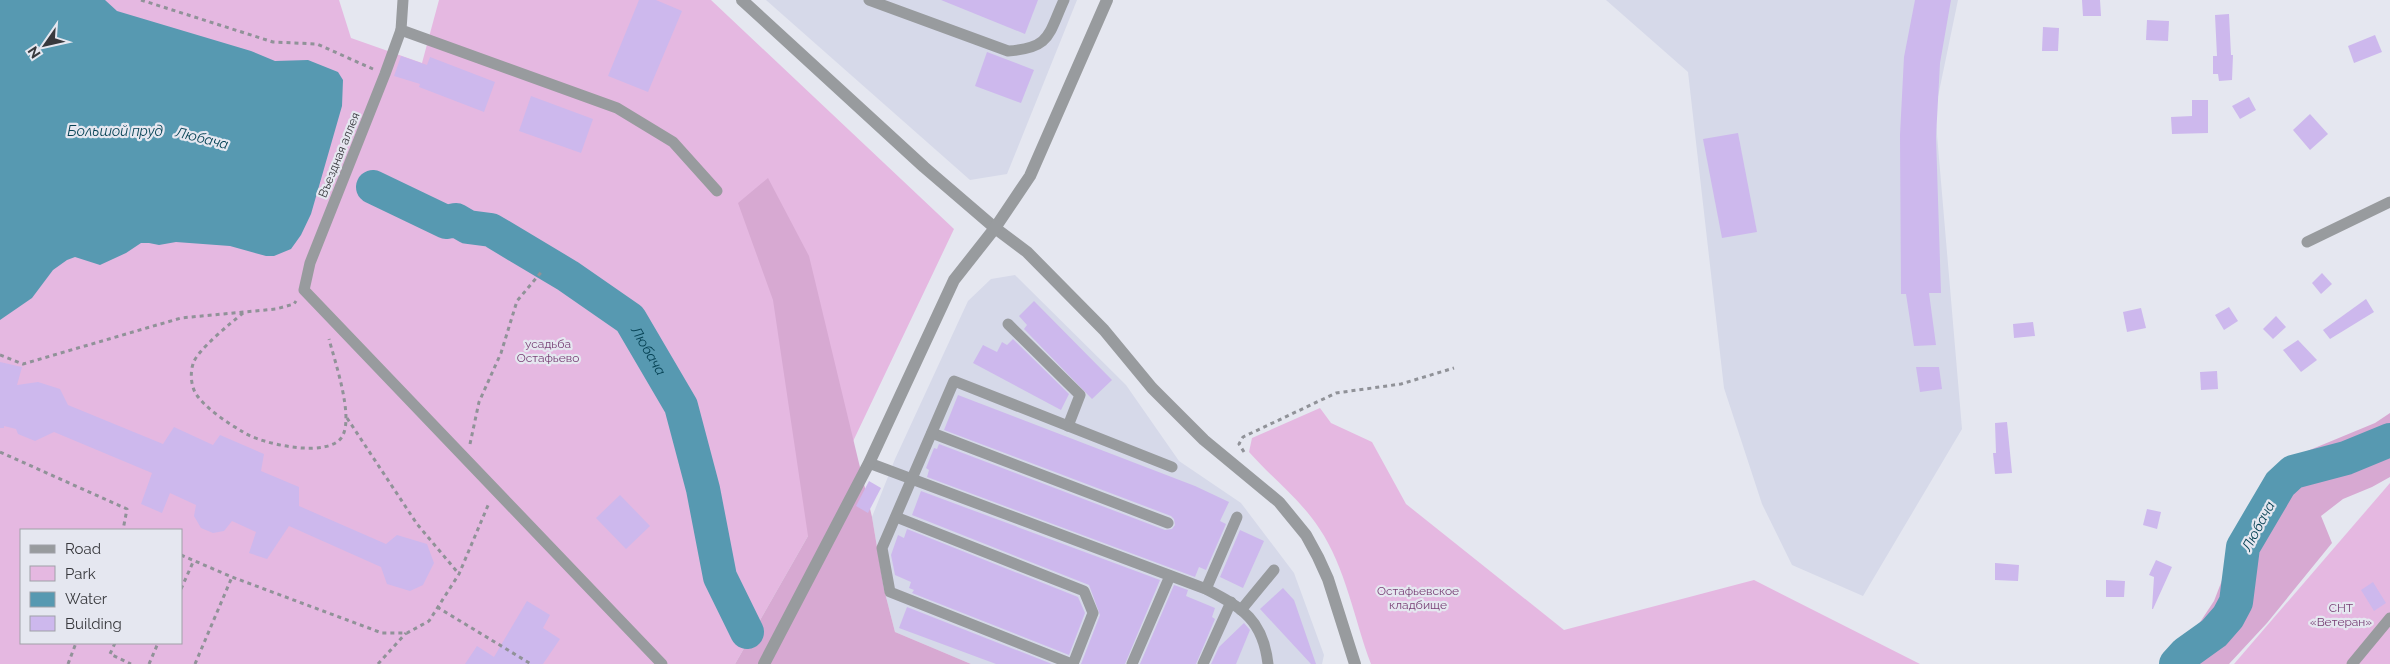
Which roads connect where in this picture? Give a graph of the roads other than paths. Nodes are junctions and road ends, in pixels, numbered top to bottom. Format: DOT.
graph roads {
  1 [pos="403,0"];
  2 [pos="742,0"];
  3 [pos="869,0"];
  4 [pos="1064,0"];
  5 [pos="1107,0"];
  6 [pos="400,30"];
  7 [pos="717,191"];
  8 [pos="2390,202"];
  9 [pos="995,228"];
  10 [pos="2307,242"];
  11 [pos="1008,324"];
  12 [pos="1068,426"];
  13 [pos="932,434"];
  14 [pos="869,463"];
  15 [pos="1172,467"];
  16 [pos="912,479"];
  17 [pos="896,517"];
  18 [pos="1237,517"];
  19 [pos="1168,523"];
  20 [pos="1274,570"];
  21 [pos="1170,576"];
  22 [pos="1206,589"];
  23 [pos="1231,602"];
  24 [pos="1240,610"];
  25 [pos="2390,618"];
  26 [pos="662,664"];
  27 [pos="764,664"];
  28 [pos="1072,664"];
  29 [pos="1132,664"];
  30 [pos="1203,664"];
  31 [pos="1268,664"];
  32 [pos="1355,664"];
  33 [pos="2352,664"];
  1 -- 6 [label="lane, Въездная аллея"];
  2 -- 9 [label="street"];
  3 -- 4 [label="lane"];
  5 -- 9 [label="street"];
  6 -- 7 [label="lane"];
  6 -- 26 [label="lane, Въездная аллея"];
  8 -- 10 [label="lane"];
  9 -- 14 [label="street"];
  9 -- 32 [label="street"];
  11 -- 12 [label="lane"];
  12 -- 13 [label="lane"];
  12 -- 15 [label="lane"];
  13 -- 16 [label="lane"];
  13 -- 19 [label="lane"];
  14 -- 16 [label="lane"];
  14 -- 27 [label="street"];
  16 -- 17 [label="lane"];
  16 -- 21 [label="lane"];
  17 -- 28 [label="lane"];
  17 -- 28 [label="lane"];
  18 -- 22 [label="lane"];
  20 -- 24 [label="lane"];
  21 -- 22 [label="lane"];
  21 -- 29 [label="lane"];
  22 -- 23 [label="lane"];
  23 -- 24 [label="lane"];
  23 -- 30 [label="lane"];
  24 -- 31 [label="lane"];
  25 -- 33 [label="lane"];
}
